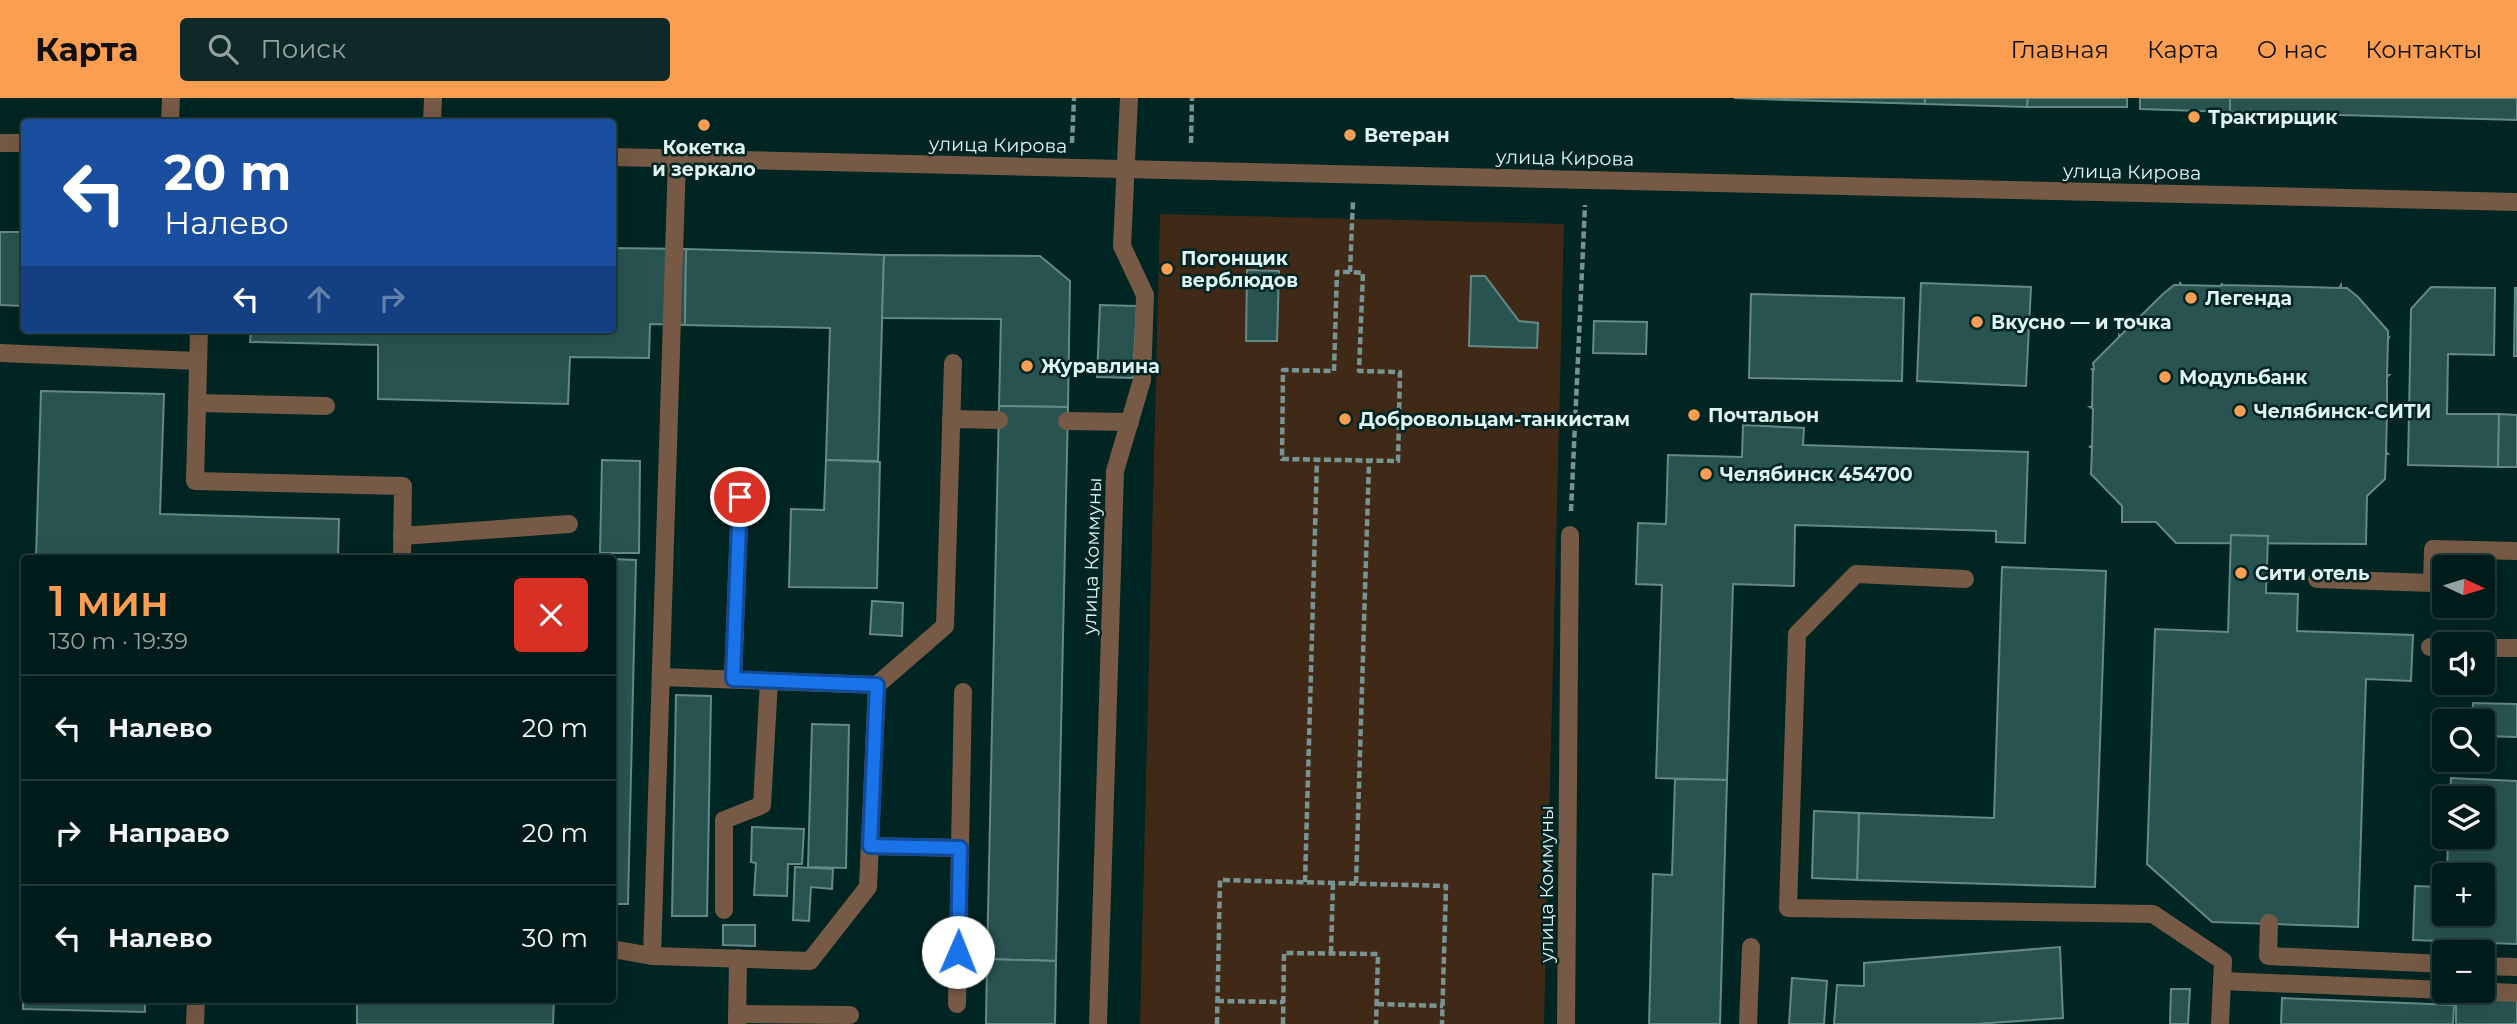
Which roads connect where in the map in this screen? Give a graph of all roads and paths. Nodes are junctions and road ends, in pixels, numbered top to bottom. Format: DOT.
graph roads {
  1 [pos="171,98"];
  2 [pos="433,98"];
  3 [pos="1074,98"];
  4 [pos="1129,98"];
  5 [pos="1192,98"];
  6 [pos="170,119"];
  7 [pos="432,119"];
  8 [pos="0,143"];
  9 [pos="21,143"];
  10 [pos="616,157"];
  11 [pos="677,159"];
  12 [pos="1072,168"];
  13 [pos="1126,169"];
  14 [pos="1190,171"];
  15 [pos="1353,174"];
  16 [pos="1586,180"];
  17 [pos="2517,202"];
  18 [pos="1350,272"];
  19 [pos="199,333"];
  20 [pos="0,353"];
  21 [pos="198,361"];
  22 [pos="953,363"];
  23 [pos="197,403"];
  24 [pos="326,406"];
  25 [pos="951,419"];
  26 [pos="999,420"];
  27 [pos="1067,421"];
  28 [pos="1130,422"];
  29 [pos="1318,459"];
  30 [pos="1369,461"];
  31 [pos="740,497"];
  32 [pos="569,524"];
  33 [pos="1570,535"];
  34 [pos="402,536"];
  35 [pos="2517,551"];
  36 [pos="402,555"];
  37 [pos="1965,579"];
  38 [pos="2317,579"];
  39 [pos="2495,648"];
  40 [pos="2517,648"];
  41 [pos="661,677"];
  42 [pos="733,679"];
  43 [pos="769,681"];
  44 [pos="877,685"];
  45 [pos="963,692"];
  46 [pos="870,846"];
  47 [pos="960,848"];
  48 [pos="1305,882"];
  49 [pos="1333,883"];
  50 [pos="1356,883"];
  51 [pos="724,910"];
  52 [pos="2269,923"];
  53 [pos="1751,947"];
  54 [pos="616,950"];
  55 [pos="1331,953"];
  56 [pos="652,956"];
  57 [pos="738,958"];
  58 [pos="2432,963"];
  59 [pos="2495,966"];
  60 [pos="2517,967"];
  61 [pos="2222,981"];
  62 [pos="2432,989"];
  63 [pos="2495,992"];
  64 [pos="2517,993"];
  65 [pos="1217,1001"];
  66 [pos="1284,1002"];
  67 [pos="196,1003"];
  68 [pos="957,1004"];
  69 [pos="1377,1004"];
  70 [pos="1443,1006"];
  71 [pos="850,1015"];
  72 [pos="737,1019"];
  73 [pos="195,1024"];
  74 [pos="1098,1024"];
  75 [pos="1217,1024"];
  76 [pos="1283,1024"];
  77 [pos="1376,1024"];
  78 [pos="1442,1024"];
  79 [pos="1566,1024"];
  80 [pos="1748,1024"];
  81 [pos="2220,1024"];
  1 -- 6 [label="street"];
  2 -- 7 [label="street"];
  3 -- 12 [label="path"];
  4 -- 13 [label="street, улица Коммуны"];
  5 -- 14 [label="path"];
  8 -- 9 [label="street"];
  10 -- 11 [label="street, улица Кирова"];
  11 -- 12 [label="street, улица Кирова"];
  11 -- 41 [label="street"];
  12 -- 13 [label="street, улица Кирова"];
  13 -- 14 [label="street, улица Кирова"];
  13 -- 28 [label="street, улица Коммуны"];
  14 -- 15 [label="street, улица Кирова"];
  15 -- 16 [label="street, улица Кирова"];
  15 -- 18 [label="path"];
  16 -- 17 [label="street, улица Кирова"];
  16 -- 33 [label="path"];
  18 -- 29 [label="path"];
  18 -- 30 [label="path"];
  19 -- 21 [label="street"];
  20 -- 21 [label="street"];
  21 -- 23 [label="street"];
  22 -- 25 [label="street"];
  23 -- 24 [label="street"];
  23 -- 34 [label="street"];
  25 -- 26 [label="street"];
  25 -- 44 [label="street"];
  27 -- 28 [label="street"];
  28 -- 74 [label="street, улица Коммуны"];
  29 -- 30 [label="path"];
  29 -- 48 [label="path"];
  30 -- 50 [label="path"];
  31 -- 42 [label="street"];
  32 -- 34 [label="street"];
  33 -- 79 [label="street, улица Коммуны"];
  34 -- 36 [label="street"];
  35 -- 38 [label="street"];
  37 -- 61 [label="street"];
  39 -- 40 [label="street"];
  41 -- 42 [label="street"];
  41 -- 56 [label="street"];
  42 -- 43 [label="street"];
  43 -- 44 [label="street"];
  43 -- 51 [label="street"];
  44 -- 46 [label="street"];
  45 -- 47 [label="street"];
  46 -- 47 [label="street"];
  46 -- 57 [label="street"];
  47 -- 68 [label="street"];
  48 -- 49 [label="path"];
  48 -- 65 [label="path"];
  49 -- 50 [label="path"];
  49 -- 55 [label="path"];
  50 -- 70 [label="path"];
  52 -- 58 [label="street"];
  53 -- 80 [label="street"];
  54 -- 56 [label="street"];
  55 -- 66 [label="path"];
  55 -- 69 [label="path"];
  56 -- 57 [label="street"];
  57 -- 72 [label="street"];
  59 -- 60 [label="street"];
  61 -- 62 [label="street"];
  61 -- 81 [label="street"];
  63 -- 64 [label="street"];
  65 -- 66 [label="path"];
  65 -- 75 [label="path"];
  66 -- 76 [label="path"];
  67 -- 73 [label="street"];
  69 -- 70 [label="path"];
  69 -- 77 [label="path"];
  70 -- 78 [label="path"];
  71 -- 72 [label="street"];
}
